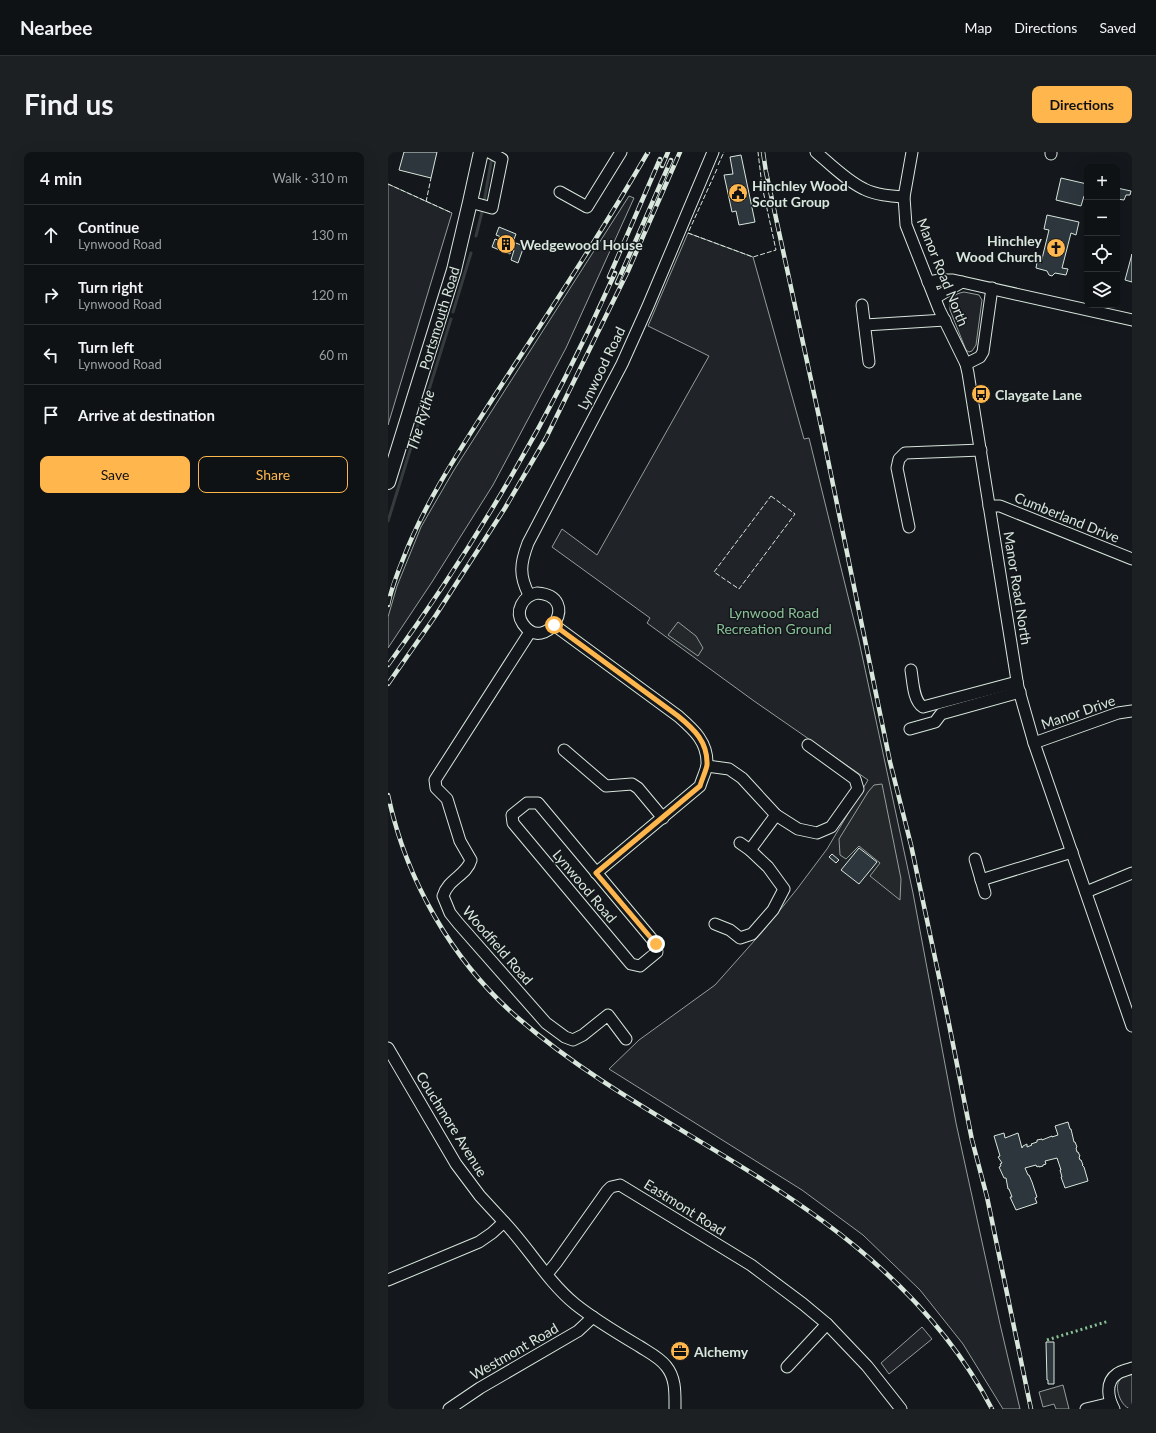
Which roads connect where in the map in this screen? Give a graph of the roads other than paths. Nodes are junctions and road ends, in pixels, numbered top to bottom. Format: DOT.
graph roads {
  1 [pos="481,152"];
  2 [pos="489,152"];
  3 [pos="621,152"];
  4 [pos="713,152"];
  5 [pos="816,152"];
  6 [pos="912,152"];
  7 [pos="560,192"];
  8 [pos="904,197"];
  9 [pos="470,202"];
  10 [pos="928,282"];
  11 [pos="962,282"];
  12 [pos="992,288"];
  13 [pos="935,298"];
  14 [pos="862,305"];
  15 [pos="945,320"];
  16 [pos="1132,320"];
  17 [pos="865,325"];
  18 [pos="869,362"];
  19 [pos="966,364"];
  20 [pos="981,450"];
  21 [pos="388,482"];
  22 [pos="989,506"];
  23 [pos="909,527"];
  24 [pos="1132,559"];
  25 [pos="529,595"];
  26 [pos="554,625"];
  27 [pos="530,632"];
  28 [pos="911,670"];
  29 [pos="1018,687"];
  30 [pos="1132,711"];
  31 [pos="910,729"];
  32 [pos="1034,743"];
  33 [pos="808,745"];
  34 [pos="564,750"];
  35 [pos="707,766"];
  36 [pos="776,815"];
  37 [pos="663,818"];
  38 [pos="740,843"];
  39 [pos="750,850"];
  40 [pos="1072,852"];
  41 [pos="975,859"];
  42 [pos="596,873"];
  43 [pos="1132,873"];
  44 [pos="981,880"];
  45 [pos="1086,892"];
  46 [pos="986,893"];
  47 [pos="714,924"];
  48 [pos="1132,1026"];
  49 [pos="626,1039"];
  50 [pos="388,1048"];
  51 [pos="504,1222"];
  52 [pos="547,1274"];
  53 [pos="388,1280"];
  54 [pos="593,1317"];
  55 [pos="827,1324"];
  56 [pos="787,1367"];
  57 [pos="1132,1368"];
  58 [pos="1112,1406"];
  59 [pos="450,1409"];
  60 [pos="675,1409"];
  61 [pos="901,1409"];
  62 [pos="1086,1409"];
  1 -- 9 [label="main road, Portsmouth Road"];
  2 -- 9 [label="street"];
  3 -- 7 [label="street"];
  4 -- 25 [label="street, Lynwood Road"];
  5 -- 8 [label="street"];
  6 -- 8 [label="street, Manor Road North"];
  8 -- 10 [label="street, Manor Road North"];
  9 -- 21 [label="main road, Portsmouth Road"];
  10 -- 11 [label="street"];
  10 -- 13 [label="street, Manor Road North"];
  11 -- 12 [label="street"];
  11 -- 13 [label="street"];
  12 -- 16 [label="street"];
  12 -- 19 [label="street"];
  13 -- 15 [label="street, Manor Road North"];
  14 -- 17 [label="street"];
  15 -- 17 [label="street"];
  15 -- 19 [label="street, Manor Road North"];
  17 -- 18 [label="street"];
  19 -- 20 [label="street, Manor Road North"];
  20 -- 22 [label="street, Manor Road North"];
  20 -- 23 [label="street"];
  22 -- 24 [label="street, Cumberland Drive"];
  22 -- 29 [label="street, Manor Road North"];
  25 -- 26 [label="street"];
  25 -- 27 [label="street"];
  26 -- 27 [label="street"];
  26 -- 35 [label="street, Lynwood Road"];
  27 -- 49 [label="street, Woodfield Road"];
  28 -- 29 [label="street"];
  29 -- 31 [label="street"];
  29 -- 32 [label="street, Manor Road North"];
  30 -- 32 [label="street, Manor Drive"];
  32 -- 40 [label="street, Manor Road North"];
  33 -- 36 [label="street"];
  34 -- 37 [label="street"];
  35 -- 36 [label="street"];
  35 -- 37 [label="street, Lynwood Road"];
  36 -- 39 [label="street"];
  37 -- 42 [label="street, Lynwood Road"];
  38 -- 39 [label="street"];
  39 -- 47 [label="street"];
  40 -- 44 [label="street"];
  40 -- 45 [label="street, Manor Road North"];
  41 -- 44 [label="street"];
  42 -- 42 [label="street, Lynwood Road"];
  43 -- 45 [label="street"];
  44 -- 46 [label="street"];
  45 -- 48 [label="street, Manor Road North"];
  50 -- 51 [label="street, Couchmore Avenue"];
  51 -- 52 [label="street, Couchmore Avenue"];
  51 -- 53 [label="street"];
  52 -- 54 [label="street, Couchmore Avenue"];
  52 -- 55 [label="street, Eastmont Road"];
  54 -- 59 [label="street, Westmont Road"];
  54 -- 60 [label="street, Couchmore Avenue"];
  55 -- 56 [label="street"];
  55 -- 61 [label="street, Eastmont Road"];
  57 -- 58 [label="street"];
  58 -- 62 [label="street"];
}
